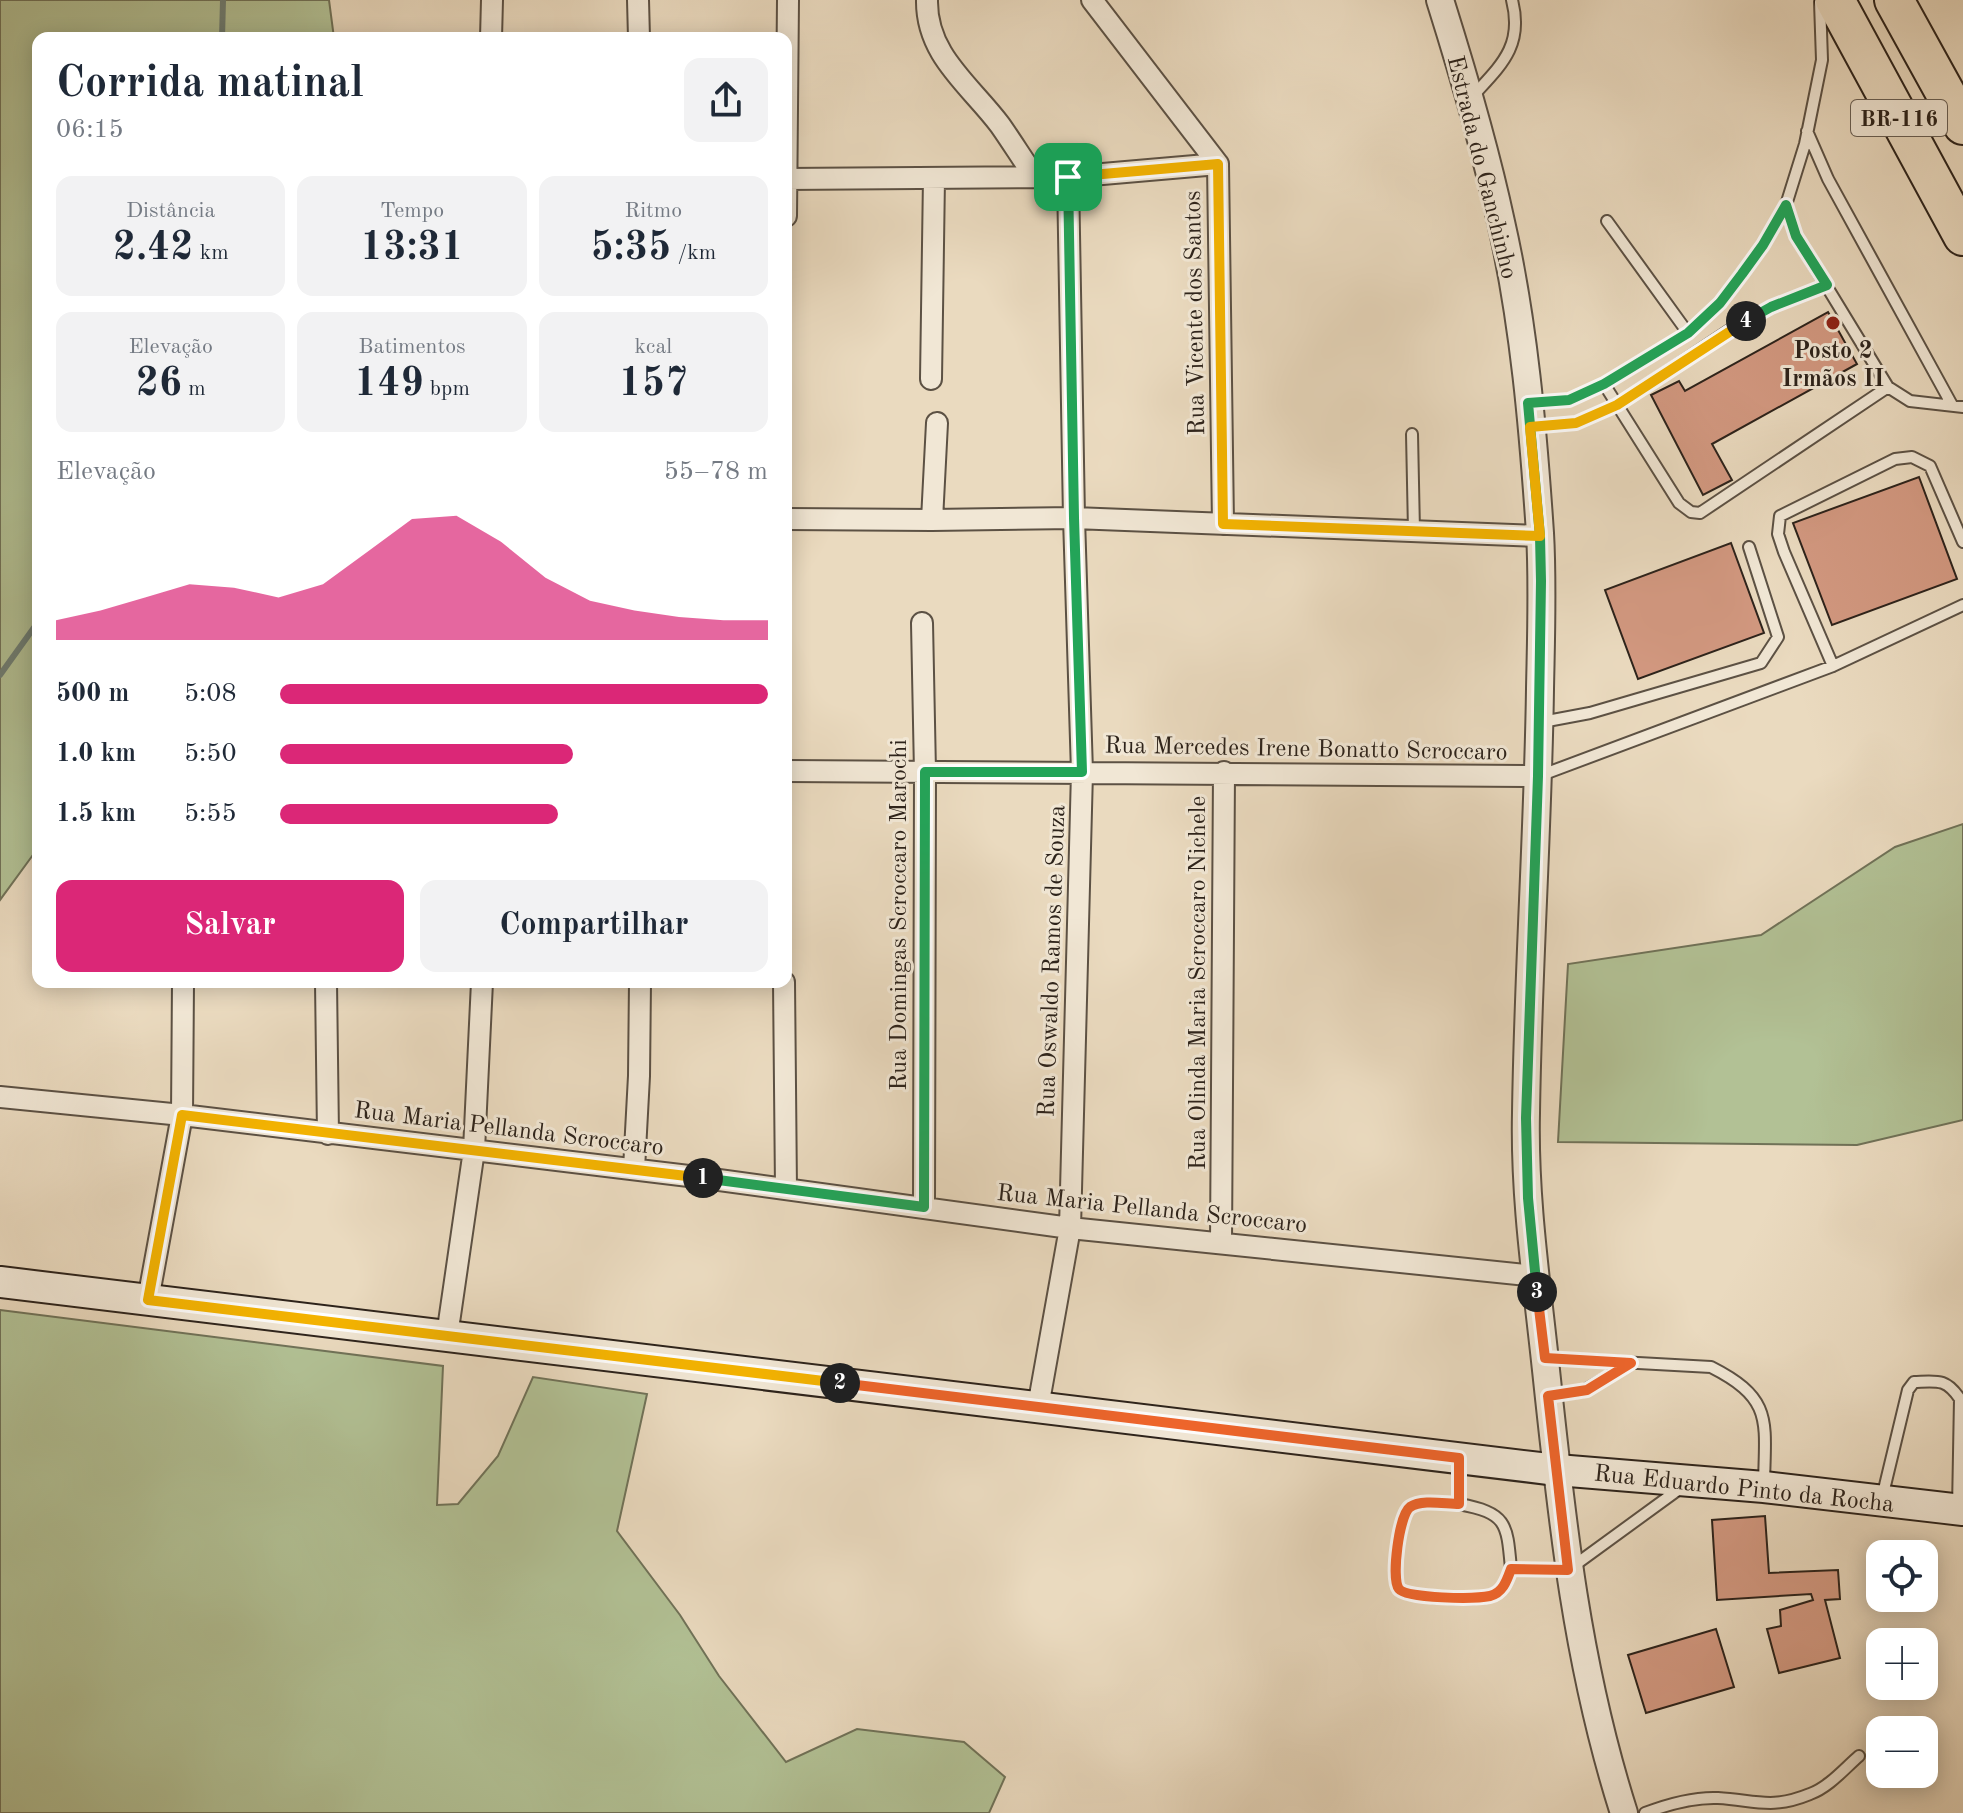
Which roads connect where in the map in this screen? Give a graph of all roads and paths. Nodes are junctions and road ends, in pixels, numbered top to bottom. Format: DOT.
graph roads {
  1 [pos="492,0"];
  2 [pos="638,0"];
  3 [pos="788,0"];
  4 [pos="927,0"];
  5 [pos="1092,0"];
  6 [pos="1440,0"];
  7 [pos="1512,0"];
  8 [pos="1819,0"];
  9 [pos="1835,0"];
  10 [pos="1894,0"];
  11 [pos="491,32"];
  12 [pos="639,32"];
  13 [pos="788,32"];
  14 [pos="1471,99"];
  15 [pos="1963,125"];
  16 [pos="1806,129"];
  17 [pos="1218,164"];
  18 [pos="1035,177"];
  19 [pos="1068,177"];
  20 [pos="934,178"];
  21 [pos="792,179"];
  22 [pos="1786,205"];
  23 [pos="1607,221"];
  24 [pos="1963,236"];
  25 [pos="1827,285"];
  26 [pos="1688,333"];
  27 [pos="931,379"];
  28 [pos="1604,384"];
  29 [pos="1888,387"];
  30 [pos="1617,405"];
  31 [pos="1957,406"];
  32 [pos="1529,415"];
  33 [pos="937,423"];
  34 [pos="1412,434"];
  35 [pos="1074,518"];
  36 [pos="792,519"];
  37 [pos="932,520"];
  38 [pos="1223,524"];
  39 [pos="1414,531"];
  40 [pos="1540,536"];
  41 [pos="1963,542"];
  42 [pos="1749,547"];
  43 [pos="1963,605"];
  44 [pos="922,623"];
  45 [pos="1833,666"];
  46 [pos="1540,723"];
  47 [pos="792,771"];
  48 [pos="925,772"];
  49 [pos="1082,772"];
  50 [pos="1224,772"];
  51 [pos="1538,776"];
  52 [pos="183,988"];
  53 [pos="326,988"];
  54 [pos="482,988"];
  55 [pos="640,988"];
  56 [pos="784,988"];
  57 [pos="0,1097"];
  58 [pos="182,1115"];
  59 [pos="328,1134"];
  60 [pos="474,1150"];
  61 [pos="634,1169"];
  62 [pos="786,1189"];
  63 [pos="924,1207"];
  64 [pos="1070,1228"];
  65 [pos="1221,1243"];
  66 [pos="1536,1276"];
  67 [pos="0,1282"];
  68 [pos="148,1300"];
  69 [pos="447,1336"];
  70 [pos="1545,1358"];
  71 [pos="1631,1363"];
  72 [pos="1548,1396"];
  73 [pos="1038,1407"];
  74 [pos="1459,1458"];
  75 [pos="1557,1470"];
  76 [pos="1690,1481"];
  77 [pos="1764,1487"];
  78 [pos="1881,1500"];
  79 [pos="1459,1504"];
  80 [pos="1960,1510"];
  81 [pos="1511,1569"];
  82 [pos="1568,1570"];
  83 [pos="1859,1756"];
  84 [pos="1624,1813"];
  85 [pos="1645,1813"];
  1 -- 11 [label="street"];
  2 -- 12 [label="street"];
  3 -- 13 [label="street"];
  4 -- 18 [label="street"];
  5 -- 17 [label="street, Rua Vicente dos Santos"];
  6 -- 14 [label="street, Estrada do Ganchinho"];
  7 -- 14 [label="lane"];
  8 -- 16 [label="lane"];
  9 -- 24 [label="highway, BR-116"];
  10 -- 15 [label="highway, BR-116"];
  14 -- 32 [label="street, Estrada do Ganchinho"];
  16 -- 22 [label="lane"];
  16 -- 31 [label="lane"];
  17 -- 19 [label="street"];
  17 -- 38 [label="street, Rua Vicente dos Santos"];
  18 -- 19 [label="street"];
  18 -- 20 [label="street"];
  19 -- 35 [label="street, Rua Oswaldo Ramos de Souza"];
  20 -- 21 [label="street"];
  20 -- 27 [label="street"];
  22 -- 25 [label="lane"];
  22 -- 26 [label="lane"];
  23 -- 26 [label="lane"];
  25 -- 29 [label="lane"];
  25 -- 30 [label="lane"];
  26 -- 28 [label="lane"];
  28 -- 30 [label="lane"];
  28 -- 32 [label="lane"];
  29 -- 30 [label="lane"];
  29 -- 31 [label="lane"];
  30 -- 32 [label="lane"];
  32 -- 40 [label="street, Estrada do Ganchinho"];
  33 -- 37 [label="street"];
  34 -- 39 [label="lane"];
  35 -- 37 [label="street"];
  35 -- 38 [label="street"];
  35 -- 49 [label="street, Rua Oswaldo Ramos de Souza"];
  36 -- 37 [label="street"];
  38 -- 39 [label="street"];
  39 -- 40 [label="street"];
  40 -- 46 [label="street, Estrada do Ganchinho"];
  41 -- 45 [label="lane"];
  42 -- 46 [label="lane"];
  43 -- 45 [label="lane"];
  44 -- 48 [label="street, Rua Domingas Scroccaro Marochi"];
  45 -- 51 [label="lane"];
  46 -- 51 [label="street, Estrada do Ganchinho"];
  47 -- 48 [label="street, Rua Mercedes Irene Bonatto Scroccaro"];
  48 -- 49 [label="street, Rua Mercedes Irene Bonatto Scroccaro"];
  48 -- 63 [label="street, Rua Domingas Scroccaro Marochi"];
  49 -- 50 [label="street, Rua Mercedes Irene Bonatto Scroccaro"];
  49 -- 64 [label="street, Rua Oswaldo Ramos de Souza"];
  50 -- 51 [label="street, Rua Mercedes Irene Bonatto Scroccaro"];
  50 -- 65 [label="street, Rua Olinda Maria Scroccaro Nichele"];
  51 -- 66 [label="street, Estrada do Ganchinho"];
  52 -- 58 [label="street"];
  53 -- 59 [label="street"];
  54 -- 60 [label="street"];
  55 -- 61 [label="street"];
  56 -- 62 [label="street"];
  57 -- 58 [label="street, Rua Maria Pellanda Scroccaro"];
  58 -- 59 [label="street, Rua Maria Pellanda Scroccaro"];
  58 -- 68 [label="street"];
  59 -- 60 [label="street, Rua Maria Pellanda Scroccaro"];
  60 -- 61 [label="street, Rua Maria Pellanda Scroccaro"];
  60 -- 69 [label="street"];
  61 -- 62 [label="street, Rua Maria Pellanda Scroccaro"];
  62 -- 63 [label="street, Rua Maria Pellanda Scroccaro"];
  63 -- 64 [label="street, Rua Maria Pellanda Scroccaro"];
  64 -- 65 [label="street, Rua Maria Pellanda Scroccaro"];
  64 -- 73 [label="street, Rua Oswaldo Ramos de Souza"];
  65 -- 66 [label="street, Rua Maria Pellanda Scroccaro"];
  66 -- 70 [label="street, Estrada do Ganchinho"];
  67 -- 68 [label="main road, Rua Eduardo Pinto da Rocha"];
  68 -- 69 [label="main road, Rua Eduardo Pinto da Rocha"];
  69 -- 73 [label="main road, Rua Eduardo Pinto da Rocha"];
  70 -- 71 [label="lane"];
  70 -- 72 [label="street, Estrada do Ganchinho"];
  71 -- 72 [label="lane"];
  71 -- 77 [label="lane"];
  72 -- 75 [label="street, Estrada do Ganchinho"];
  73 -- 74 [label="main road, Rua Eduardo Pinto da Rocha"];
  74 -- 75 [label="main road, Rua Eduardo Pinto da Rocha"];
  74 -- 79 [label="lane"];
  75 -- 76 [label="main road, Rua Eduardo Pinto da Rocha"];
  75 -- 82 [label="street, Estrada do Ganchinho"];
  76 -- 77 [label="main road, Rua Eduardo Pinto da Rocha"];
  76 -- 82 [label="lane"];
  77 -- 78 [label="main road, Rua Eduardo Pinto da Rocha"];
  78 -- 80 [label="main road, Rua Eduardo Pinto da Rocha"];
  78 -- 80 [label="lane"];
  79 -- 81 [label="lane"];
  79 -- 81 [label="lane"];
  81 -- 82 [label="lane"];
  82 -- 84 [label="street, Estrada do Ganchinho"];
  83 -- 85 [label="lane"];
}
